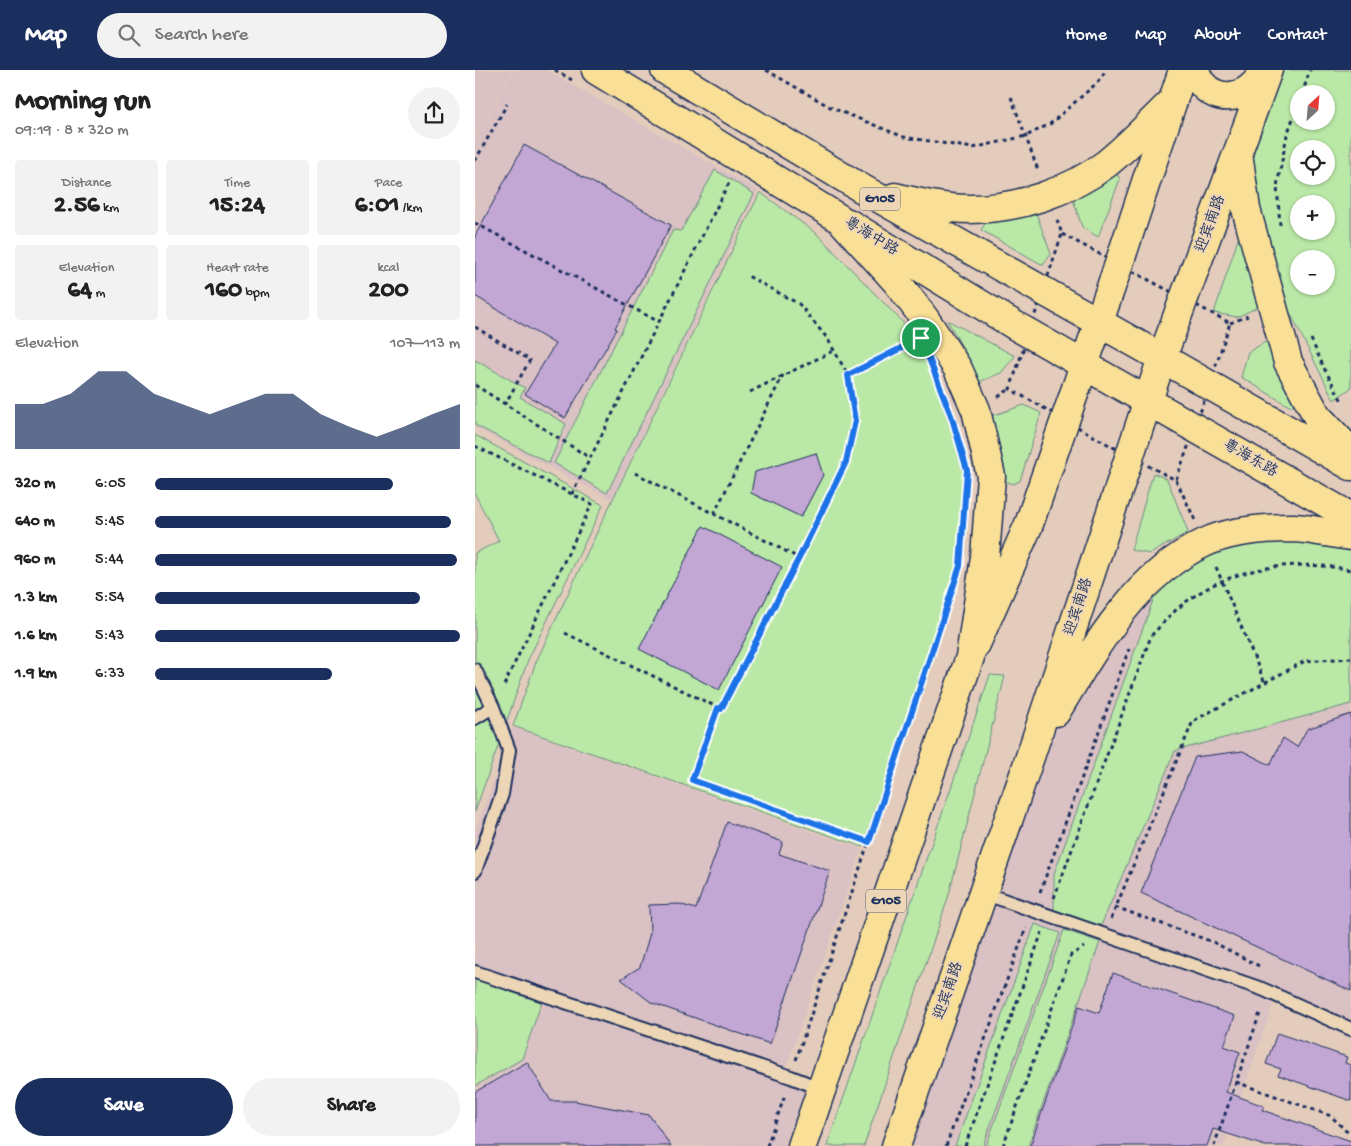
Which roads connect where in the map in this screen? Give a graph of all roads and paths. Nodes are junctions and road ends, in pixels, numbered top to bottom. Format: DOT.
graph roads {
  1 [pos="555,70"];
  2 [pos="665,70"];
  3 [pos="766,70"];
  4 [pos="1106,70"];
  5 [pos="1183,70"];
  6 [pos="1195,70"];
  7 [pos="1267,70"];
  8 [pos="1310,70"];
  9 [pos="588,77"];
  10 [pos="1304,85"];
  11 [pos="1011,98"];
  12 [pos="1173,101"];
  13 [pos="507,104"];
  14 [pos="1290,127"];
  15 [pos="1026,136"];
  16 [pos="1238,151"];
  17 [pos="475,161"];
  18 [pos="734,174"];
  19 [pos="861,188"];
  20 [pos="1047,194"];
  21 [pos="840,219"];
  22 [pos="475,224"];
  23 [pos="1281,233"];
  24 [pos="1061,234"];
  25 [pos="746,275"];
  26 [pos="659,322"];
  27 [pos="1099,322"];
  28 [pos="475,327"];
  29 [pos="1309,334"];
  30 [pos="913,343"];
  31 [pos="833,351"];
  32 [pos="1162,358"];
  33 [pos="1084,365"];
  34 [pos="783,375"];
  35 [pos="848,375"];
  36 [pos="475,385"];
  37 [pos="750,392"];
  38 [pos="1148,401"];
  39 [pos="505,404"];
  40 [pos="1347,409"];
  41 [pos="475,446"];
  42 [pos="1351,452"];
  43 [pos="590,458"];
  44 [pos="1351,466"];
  45 [pos="635,473"];
  46 [pos="1176,480"];
  47 [pos="572,494"];
  48 [pos="714,514"];
  49 [pos="1351,518"];
  50 [pos="1351,536"];
  51 [pos="1206,542"];
  52 [pos="798,558"];
  53 [pos="1351,570"];
  54 [pos="1221,580"];
  55 [pos="951,593"];
  56 [pos="565,632"];
  57 [pos="1132,641"];
  58 [pos="970,657"];
  59 [pos="1351,658"];
  60 [pos="475,670"];
  61 [pos="1265,683"];
  62 [pos="493,707"];
  63 [pos="718,708"];
  64 [pos="475,718"];
  65 [pos="1031,754"];
  66 [pos="869,842"];
  67 [pos="475,871"];
  68 [pos="983,893"];
  69 [pos="1115,908"];
  70 [pos="1033,910"];
  71 [pos="1048,915"];
  72 [pos="1104,934"];
  73 [pos="1261,967"];
  74 [pos="475,972"];
  75 [pos="1262,1006"];
  76 [pos="1351,1029"];
  77 [pos="791,1077"];
  78 [pos="1236,1082"];
  79 [pos="822,1089"];
  80 [pos="1351,1133"];
  81 [pos="767,1146"];
  82 [pos="802,1146"];
  83 [pos="896,1146"];
  84 [pos="946,1146"];
  85 [pos="965,1146"];
  86 [pos="1003,1146"];
  87 [pos="1214,1146"];
  1 -- 9 [label="path"];
  2 -- 19 [label="main road, G105"];
  3 -- 15 [label="path"];
  4 -- 15 [label="path"];
  5 -- 12 [label="main road"];
  6 -- 7 [label="main road"];
  7 -- 16 [label="main road, 迎宾南路"];
  8 -- 10 [label="path"];
  9 -- 21 [label="main road, 粤海中路 / G105"];
  11 -- 15 [label="path"];
  12 -- 20 [label="main road"];
  12 -- 27 [label="main road"];
  13 -- 17 [label="path"];
  14 -- 23 [label="path"];
  15 -- 20 [label="path"];
  16 -- 32 [label="main road, 迎宾南路"];
  16 -- 42 [label="main road"];
  18 -- 26 [label="path"];
  19 -- 20 [label="main road"];
  19 -- 27 [label="main road, G105"];
  20 -- 24 [label="path"];
  21 -- 33 [label="main road, 粤海中路"];
  21 -- 58 [label="main road"];
  22 -- 26 [label="path"];
  25 -- 31 [label="path"];
  26 -- 43 [label="path"];
  27 -- 32 [label="main road, G105"];
  27 -- 33 [label="main road"];
  28 -- 39 [label="path"];
  29 -- 40 [label="path"];
  30 -- 35 [label="path"];
  31 -- 34 [label="path"];
  31 -- 35 [label="path"];
  32 -- 38 [label="main road, 迎宾南路"];
  32 -- 44 [label="main road"];
  33 -- 38 [label="main road, 粤海中路"];
  33 -- 58 [label="main road"];
  34 -- 37 [label="path"];
  34 -- 48 [label="path"];
  35 -- 52 [label="path"];
  36 -- 39 [label="path"];
  38 -- 49 [label="main road, 粤海东路"];
  38 -- 65 [label="main road, 迎宾南路"];
  39 -- 43 [label="path"];
  41 -- 47 [label="path"];
  43 -- 47 [label="path"];
  45 -- 48 [label="path"];
  46 -- 51 [label="path"];
  47 -- 62 [label="path"];
  48 -- 52 [label="path"];
  50 -- 51 [label="main road"];
  51 -- 54 [label="path"];
  51 -- 65 [label="main road"];
  52 -- 63 [label="path"];
  53 -- 54 [label="path"];
  54 -- 61 [label="path"];
  54 -- 71 [label="path"];
  55 -- 66 [label="path"];
  56 -- 63 [label="path"];
  57 -- 70 [label="path"];
  58 -- 79 [label="main road, G105"];
  59 -- 61 [label="path"];
  60 -- 62 [label="lane"];
  61 -- 69 [label="path"];
  62 -- 64 [label="lane"];
  62 -- 67 [label="lane"];
  63 -- 66 [label="path"];
  65 -- 68 [label="main road, 迎宾南路"];
  66 -- 77 [label="path"];
  68 -- 70 [label="lane"];
  68 -- 83 [label="main road, 迎宾南路"];
  69 -- 72 [label="path"];
  69 -- 73 [label="path"];
  70 -- 71 [label="lane"];
  70 -- 84 [label="path"];
  71 -- 72 [label="lane"];
  71 -- 85 [label="path"];
  72 -- 76 [label="lane"];
  72 -- 86 [label="path"];
  74 -- 77 [label="lane"];
  75 -- 78 [label="path"];
  77 -- 79 [label="lane"];
  77 -- 81 [label="path"];
  78 -- 80 [label="path"];
  78 -- 87 [label="path"];
  79 -- 82 [label="main road, G105"];
}
